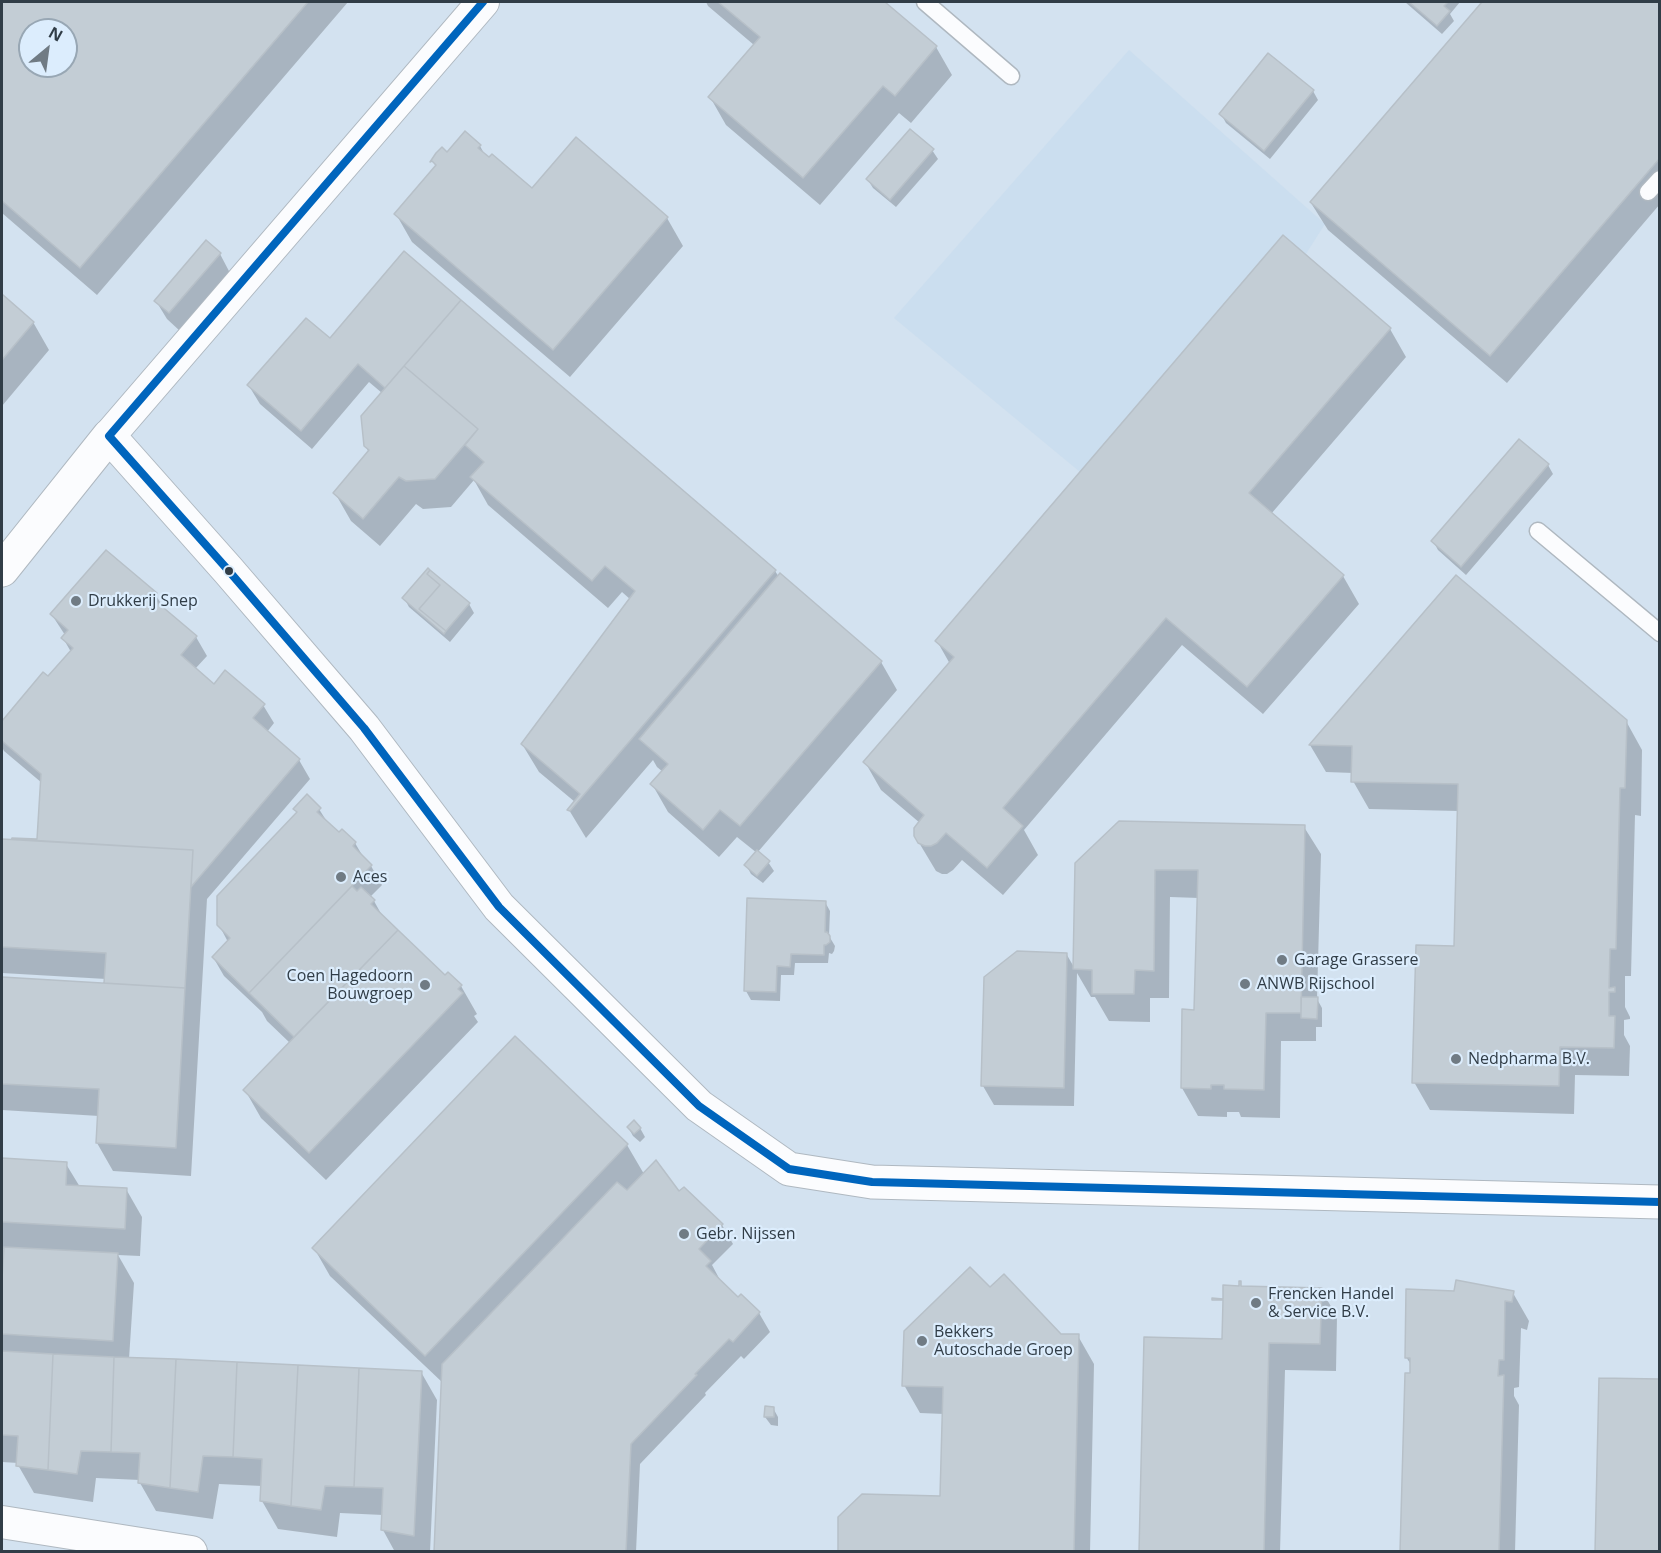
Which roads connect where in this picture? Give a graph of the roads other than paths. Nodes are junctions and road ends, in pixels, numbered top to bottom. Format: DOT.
graph roads {
  1 [pos="483,2"];
  2 [pos="925,2"];
  3 [pos="1011,76"];
  4 [pos="1659,179"];
  5 [pos="1648,192"];
  6 [pos="109,436"];
  7 [pos="1538,531"];
  8 [pos="2,568"];
  9 [pos="1659,633"];
  10 [pos="1659,1202"];
  11 [pos="2,1522"];
  12 [pos="190,1551"];
  1 -- 6 [label="street"];
  2 -- 3 [label="lane"];
  4 -- 5 [label="lane"];
  6 -- 8 [label="street"];
  6 -- 10 [label="street"];
  7 -- 9 [label="lane"];
  11 -- 12 [label="street"];
}
